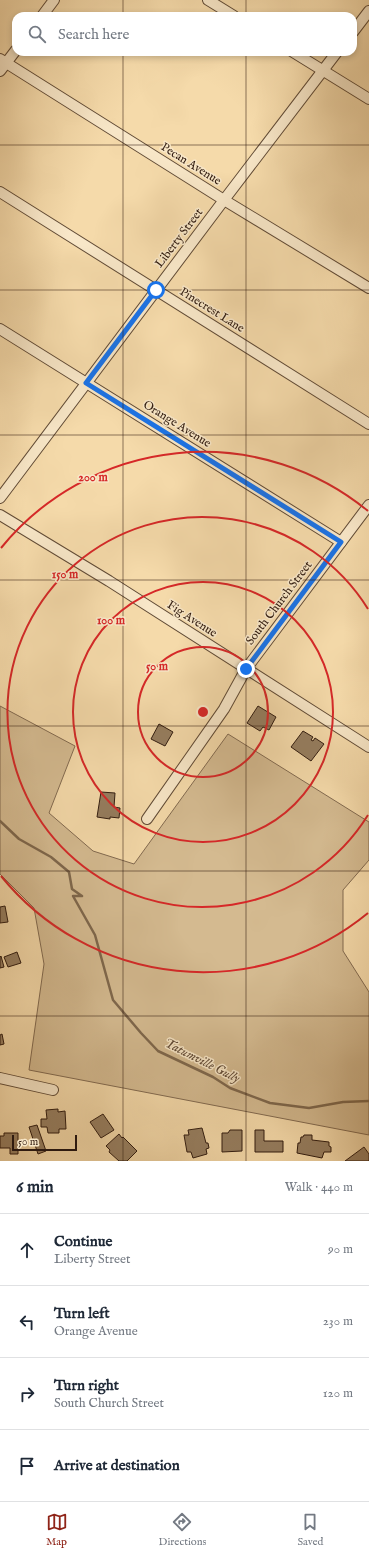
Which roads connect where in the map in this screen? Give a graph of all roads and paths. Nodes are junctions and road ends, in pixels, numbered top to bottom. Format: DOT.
graph roads {
  1 [pos="54,0"];
  2 [pos="208,0"];
  3 [pos="369,11"];
  4 [pos="45,12"];
  5 [pos="228,12"];
  6 [pos="357,27"];
  7 [pos="12,54"];
  8 [pos="300,56"];
  9 [pos="334,56"];
  10 [pos="2,64"];
  11 [pos="323,70"];
  12 [pos="369,100"];
  13 [pos="0,192"];
  14 [pos="224,200"];
  15 [pos="369,288"];
  16 [pos="156,290"];
  17 [pos="0,329"];
  18 [pos="86,383"];
  19 [pos="369,424"];
  20 [pos="0,498"];
  21 [pos="369,504"];
  22 [pos="0,515"];
  23 [pos="341,542"];
  24 [pos="246,669"];
  25 [pos="369,747"];
  26 [pos="147,819"];
  27 [pos="0,1078"];
  28 [pos="53,1090"];
  1 -- 4 [label="street"];
  2 -- 5 [label="street"];
  3 -- 6 [label="street"];
  7 -- 10 [label="street"];
  8 -- 11 [label="street"];
  9 -- 11 [label="street, Liberty Street"];
  10 -- 14 [label="street, Pecan Avenue"];
  11 -- 12 [label="street"];
  11 -- 14 [label="street, Liberty Street"];
  13 -- 16 [label="street, Pinecrest Lane"];
  14 -- 15 [label="street, Pecan Avenue"];
  14 -- 16 [label="street, Liberty Street"];
  16 -- 18 [label="street, Liberty Street"];
  16 -- 19 [label="street, Pinecrest Lane"];
  17 -- 18 [label="street, Orange Avenue"];
  18 -- 20 [label="street, Liberty Street"];
  18 -- 23 [label="street, Orange Avenue"];
  21 -- 23 [label="street, South Church Street"];
  22 -- 24 [label="street, Fig Avenue"];
  23 -- 24 [label="street, South Church Street"];
  24 -- 25 [label="street, Fig Avenue"];
  24 -- 26 [label="street, South Church Street"];
  27 -- 28 [label="street"];
}
